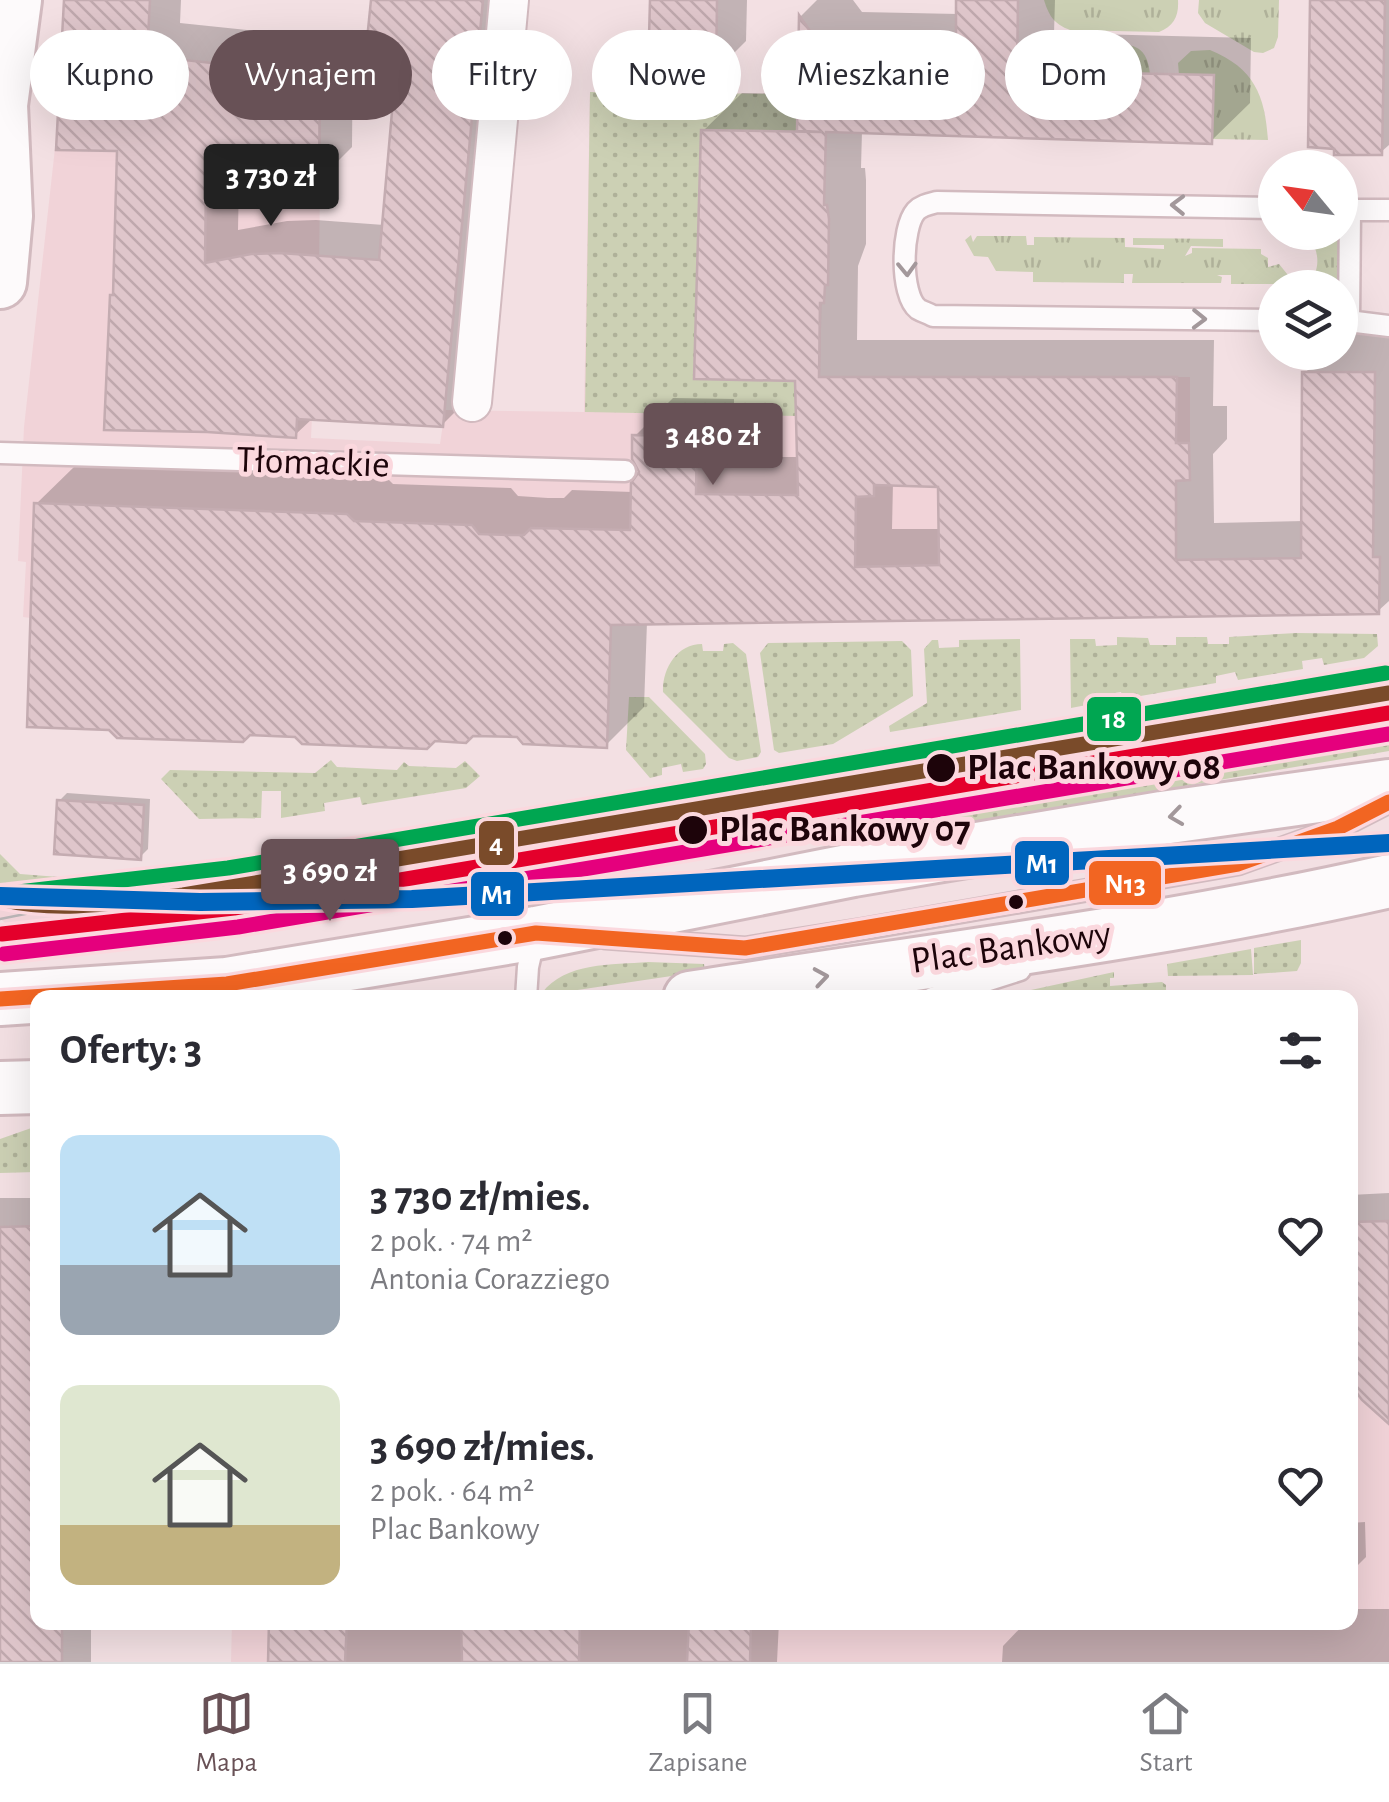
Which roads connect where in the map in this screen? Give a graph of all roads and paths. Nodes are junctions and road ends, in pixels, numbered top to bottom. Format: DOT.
graph roads {
  1 [pos="14,0"];
  2 [pos="509,0"];
  3 [pos="0,32"];
  4 [pos="1258,208"];
  5 [pos="1358,210"];
  6 [pos="1389,210"];
  7 [pos="0,282"];
  8 [pos="1258,320"];
  9 [pos="1358,322"];
  10 [pos="1389,326"];
  11 [pos="472,402"];
  12 [pos="0,453"];
  13 [pos="625,471"];
  14 [pos="1389,786"];
  15 [pos="1389,802"];
  16 [pos="1389,859"];
  17 [pos="1389,881"];
  18 [pos="1284,905"];
  19 [pos="1135,930"];
  20 [pos="536,933"];
  21 [pos="136,990"];
  22 [pos="527,990"];
  23 [pos="742,990"];
  24 [pos="964,990"];
  25 [pos="30,997"];
  26 [pos="0,999"];
  27 [pos="30,1087"];
  28 [pos="0,1088"];
  1 -- 3 [label="lane"];
  1 -- 7 [label="main road"];
  2 -- 11 [label="street"];
  4 -- 8 [label="lane, one-way"];
  5 -- 6 [label="lane"];
  9 -- 10 [label="lane"];
  12 -- 13 [label="lane, Tłomackie"];
  14 -- 20 [label="main road, one-way"];
  15 -- 20 [label="lane"];
  16 -- 18 [label="main road"];
  17 -- 18 [label="main road, Plac Bankowy"];
  18 -- 19 [label="main road, Plac Bankowy"];
  23 -- 19 [label="main road, Plac Bankowy, one-way"];
  19 -- 24 [label="lane"];
  20 -- 21 [label="main road"];
  20 -- 22 [label="lane"];
  25 -- 26 [label="main road"];
  27 -- 28 [label="main road"];
}
